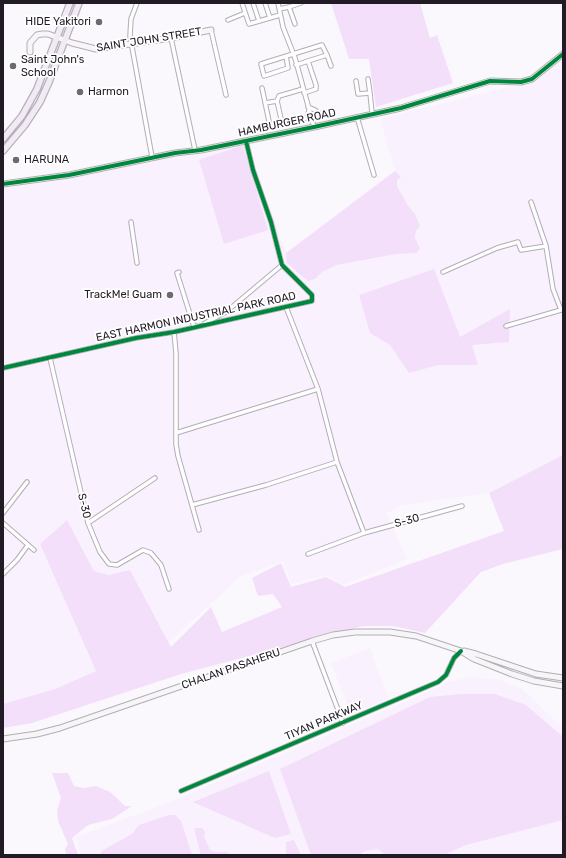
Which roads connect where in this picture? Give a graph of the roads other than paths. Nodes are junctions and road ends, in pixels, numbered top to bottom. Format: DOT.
graph roads {
  1 [pos="70,3"];
  2 [pos="79,3"];
  3 [pos="137,3"];
  4 [pos="242,3"];
  5 [pos="253,3"];
  6 [pos="265,3"];
  7 [pos="278,3"];
  8 [pos="301,3"];
  9 [pos="289,7"];
  10 [pos="279,9"];
  11 [pos="245,13"];
  12 [pos="280,15"];
  13 [pos="270,18"];
  14 [pos="228,20"];
  15 [pos="259,21"];
  16 [pos="295,24"];
  17 [pos="211,30"];
  18 [pos="57,38"];
  19 [pos="171,38"];
  20 [pos="64,41"];
  21 [pos="130,44"];
  22 [pos="30,52"];
  23 [pos="293,54"];
  24 [pos="563,54"];
  25 [pos="327,55"];
  26 [pos="286,56"];
  27 [pos="308,62"];
  28 [pos="296,65"];
  29 [pos="331,66"];
  30 [pos="368,79"];
  31 [pos="356,81"];
  32 [pos="262,88"];
  33 [pos="304,91"];
  34 [pos="370,93"];
  35 [pos="226,95"];
  36 [pos="277,101"];
  37 [pos="265,103"];
  38 [pos="308,109"];
  39 [pos="329,112"];
  40 [pos="372,113"];
  41 [pos="357,116"];
  42 [pos="282,123"];
  43 [pos="314,127"];
  44 [pos="3,140"];
  45 [pos="246,141"];
  46 [pos="195,150"];
  47 [pos="3,151"];
  48 [pos="152,157"];
  49 [pos="374,175"];
  50 [pos="3,184"];
  51 [pos="531,202"];
  52 [pos="131,222"];
  53 [pos="546,246"];
  54 [pos="137,262"];
  55 [pos="282,265"];
  56 [pos="179,272"];
  57 [pos="443,272"];
  58 [pos="286,307"];
  59 [pos="562,310"];
  60 [pos="506,326"];
  61 [pos="194,327"];
  62 [pos="174,332"];
  63 [pos="50,358"];
  64 [pos="3,368"];
  65 [pos="318,389"];
  66 [pos="176,433"];
  67 [pos="337,462"];
  68 [pos="155,478"];
  69 [pos="26,482"];
  70 [pos="192,505"];
  71 [pos="462,506"];
  72 [pos="3,513"];
  73 [pos="3,523"];
  74 [pos="88,523"];
  75 [pos="199,530"];
  76 [pos="364,533"];
  77 [pos="28,545"];
  78 [pos="34,550"];
  79 [pos="308,554"];
  80 [pos="3,574"];
  81 [pos="169,589"];
  82 [pos="312,641"];
  83 [pos="461,651"];
  84 [pos="563,678"];
  85 [pos="563,686"];
  86 [pos="343,722"];
  87 [pos="3,739"];
  88 [pos="180,791"];
  1 -- 18 [label="main road"];
  2 -- 20 [label="main road"];
  3 -- 21 [label="street"];
  4 -- 11 [label="street"];
  5 -- 15 [label="street"];
  6 -- 13 [label="street"];
  7 -- 10 [label="street"];
  8 -- 9 [label="street"];
  9 -- 10 [label="street"];
  9 -- 16 [label="street"];
  10 -- 12 [label="street"];
  11 -- 14 [label="street"];
  11 -- 15 [label="street"];
  12 -- 13 [label="street"];
  12 -- 23 [label="street"];
  13 -- 15 [label="street"];
  17 -- 19 [label="street, SAINT JOHN STREET"];
  17 -- 35 [label="street"];
  18 -- 20 [label="street, SAINT JOHN STREET"];
  18 -- 22 [label="street, SAINT JOHN STREET"];
  18 -- 44 [label="main road"];
  19 -- 21 [label="street, SAINT JOHN STREET"];
  19 -- 46 [label="street"];
  20 -- 21 [label="street, SAINT JOHN STREET"];
  20 -- 47 [label="main road"];
  21 -- 48 [label="street"];
  23 -- 25 [label="street"];
  23 -- 26 [label="street"];
  23 -- 28 [label="street"];
  24 -- 40 [label="street, HAMBURGER ROAD"];
  25 -- 27 [label="street"];
  25 -- 29 [label="street"];
  26 -- 26 [label="street"];
  27 -- 28 [label="street"];
  27 -- 33 [label="street"];
  28 -- 33 [label="street"];
  30 -- 34 [label="street"];
  31 -- 34 [label="street"];
  32 -- 37 [label="street"];
  33 -- 36 [label="street"];
  33 -- 38 [label="street"];
  34 -- 40 [label="street"];
  36 -- 37 [label="street"];
  36 -- 42 [label="street"];
  37 -- 42 [label="street"];
  38 -- 39 [label="street"];
  38 -- 42 [label="street"];
  38 -- 43 [label="street"];
  40 -- 41 [label="street, HAMBURGER ROAD"];
  41 -- 43 [label="street, HAMBURGER ROAD"];
  41 -- 49 [label="street"];
  43 -- 45 [label="street, HAMBURGER ROAD"];
  45 -- 46 [label="street, HAMBURGER ROAD"];
  45 -- 55 [label="street"];
  46 -- 48 [label="street, HAMBURGER ROAD"];
  48 -- 50 [label="street, HAMBURGER ROAD"];
  51 -- 53 [label="street"];
  52 -- 54 [label="street"];
  53 -- 57 [label="street"];
  53 -- 59 [label="street"];
  55 -- 58 [label="street, EAST HARMON INDUSTRIAL PARK ROAD"];
  55 -- 61 [label="street"];
  56 -- 61 [label="street"];
  58 -- 61 [label="street, EAST HARMON INDUSTRIAL PARK ROAD"];
  58 -- 65 [label="street"];
  59 -- 60 [label="street"];
  61 -- 62 [label="street, EAST HARMON INDUSTRIAL PARK ROAD"];
  62 -- 63 [label="street, EAST HARMON INDUSTRIAL PARK ROAD"];
  62 -- 66 [label="street"];
  63 -- 64 [label="street, EAST HARMON INDUSTRIAL PARK ROAD"];
  63 -- 74 [label="street, S-30"];
  65 -- 66 [label="street"];
  65 -- 67 [label="street"];
  66 -- 70 [label="street"];
  67 -- 70 [label="street"];
  67 -- 76 [label="street"];
  68 -- 74 [label="street"];
  69 -- 72 [label="street"];
  70 -- 75 [label="street"];
  71 -- 76 [label="street, S-30"];
  73 -- 77 [label="street"];
  74 -- 81 [label="street, S-30"];
  76 -- 79 [label="street, S-30"];
  77 -- 78 [label="street"];
  77 -- 80 [label="street"];
  82 -- 83 [label="street, CHALAN PASAHERU"];
  82 -- 86 [label="street"];
  82 -- 87 [label="street, CHALAN PASAHERU"];
  83 -- 84 [label="street, CHALAN PASAHERU"];
  83 -- 85 [label="street, CHALAN PASAHERU"];
  83 -- 86 [label="street, TIYAN PARKWAY"];
  86 -- 88 [label="street, TIYAN PARKWAY"];
}
